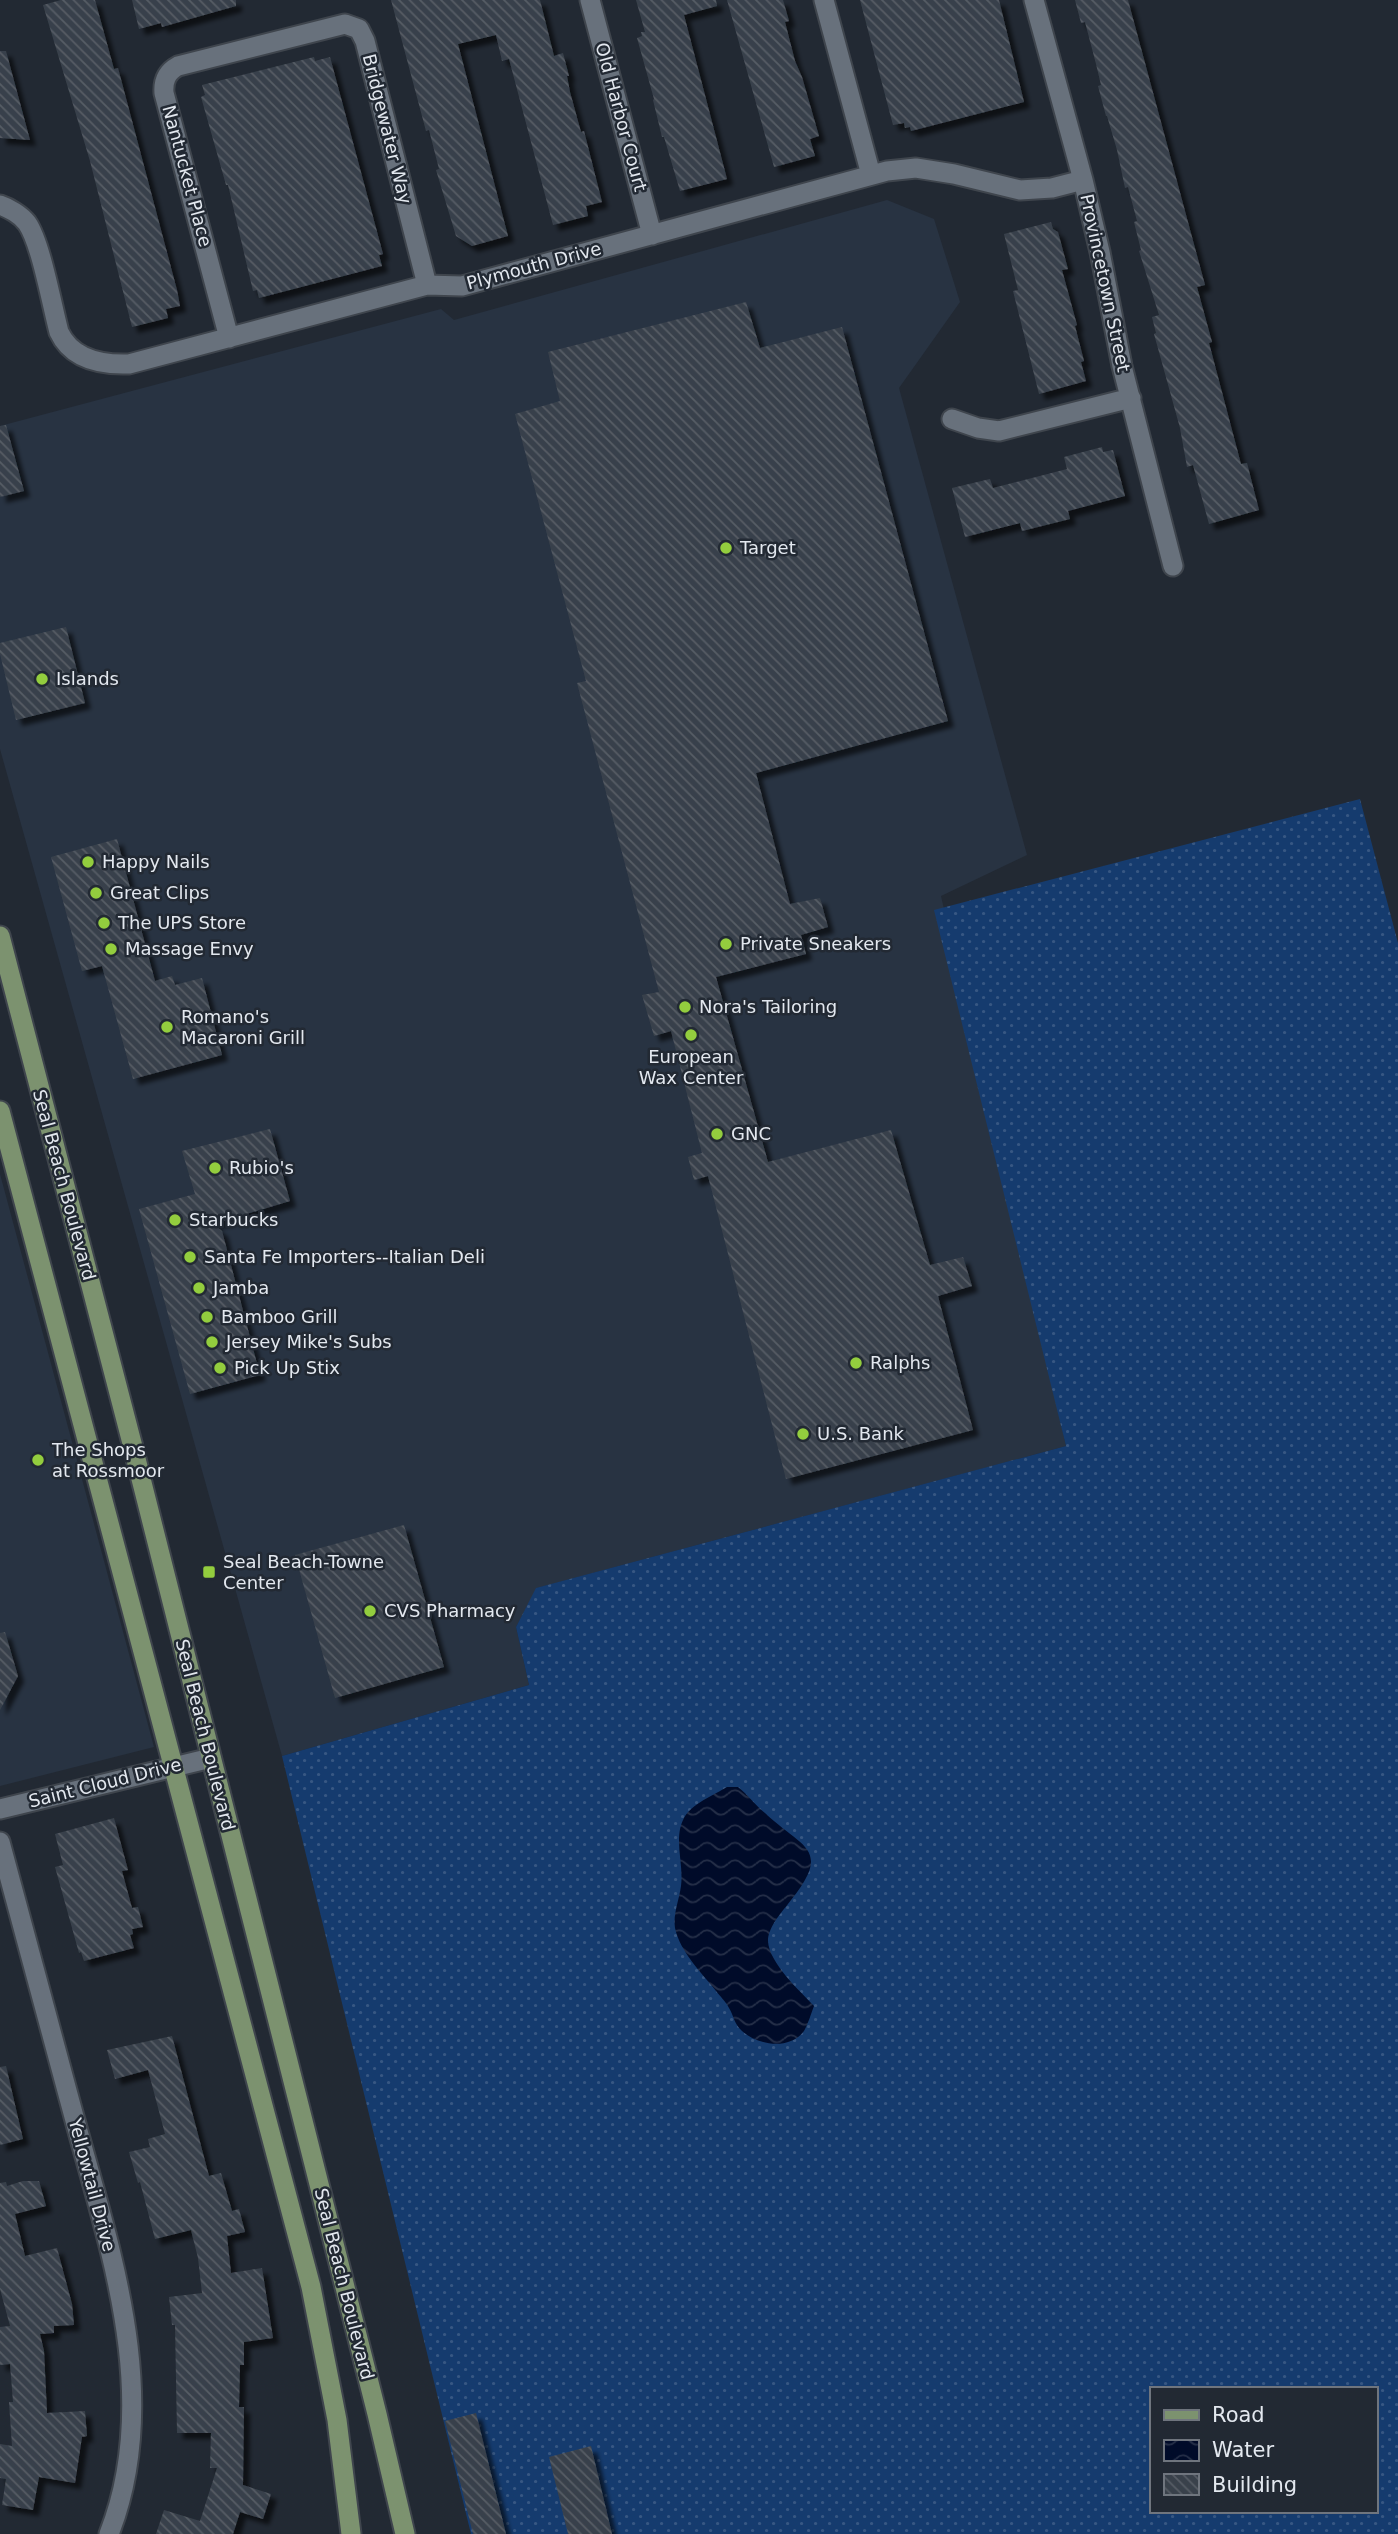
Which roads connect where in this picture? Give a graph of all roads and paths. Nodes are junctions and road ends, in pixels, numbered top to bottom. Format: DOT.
graph roads {
  1 [pos="590,0"];
  2 [pos="824,0"];
  3 [pos="1034,0"];
  4 [pos="264,44"];
  5 [pos="872,175"];
  6 [pos="1083,180"];
  7 [pos="0,205"];
  8 [pos="652,235"];
  9 [pos="427,285"];
  10 [pos="229,338"];
  11 [pos="1131,398"];
  12 [pos="952,419"];
  13 [pos="1173,566"];
  14 [pos="0,936"];
  15 [pos="0,1111"];
  16 [pos="211,1758"];
  17 [pos="173,1765"];
  18 [pos="0,1808"];
  19 [pos="0,1842"];
  20 [pos="109,2534"];
  21 [pos="351,2534"];
  22 [pos="405,2534"];
  1 -- 8 [label="street, Old Harbor Court"];
  2 -- 5 [label="street"];
  3 -- 6 [label="street, Provincetown Street"];
  4 -- 9 [label="street, Bridgewater Way"];
  4 -- 10 [label="street, Nantucket Place"];
  5 -- 6 [label="street, Plymouth Drive"];
  5 -- 8 [label="street, Plymouth Drive"];
  6 -- 11 [label="street, Provincetown Street"];
  7 -- 10 [label="street, Plymouth Drive"];
  8 -- 9 [label="street, Plymouth Drive"];
  9 -- 10 [label="street, Plymouth Drive"];
  11 -- 12 [label="street"];
  11 -- 13 [label="street, Provincetown Street"];
  14 -- 16 [label="main road, Seal Beach Boulevard"];
  15 -- 17 [label="main road, Seal Beach Boulevard"];
  16 -- 17 [label="street, Saint Cloud Drive"];
  16 -- 22 [label="main road, Seal Beach Boulevard"];
  17 -- 18 [label="street, Saint Cloud Drive"];
  17 -- 21 [label="main road, Seal Beach Boulevard"];
  19 -- 20 [label="street, Yellowtail Drive"];
}
